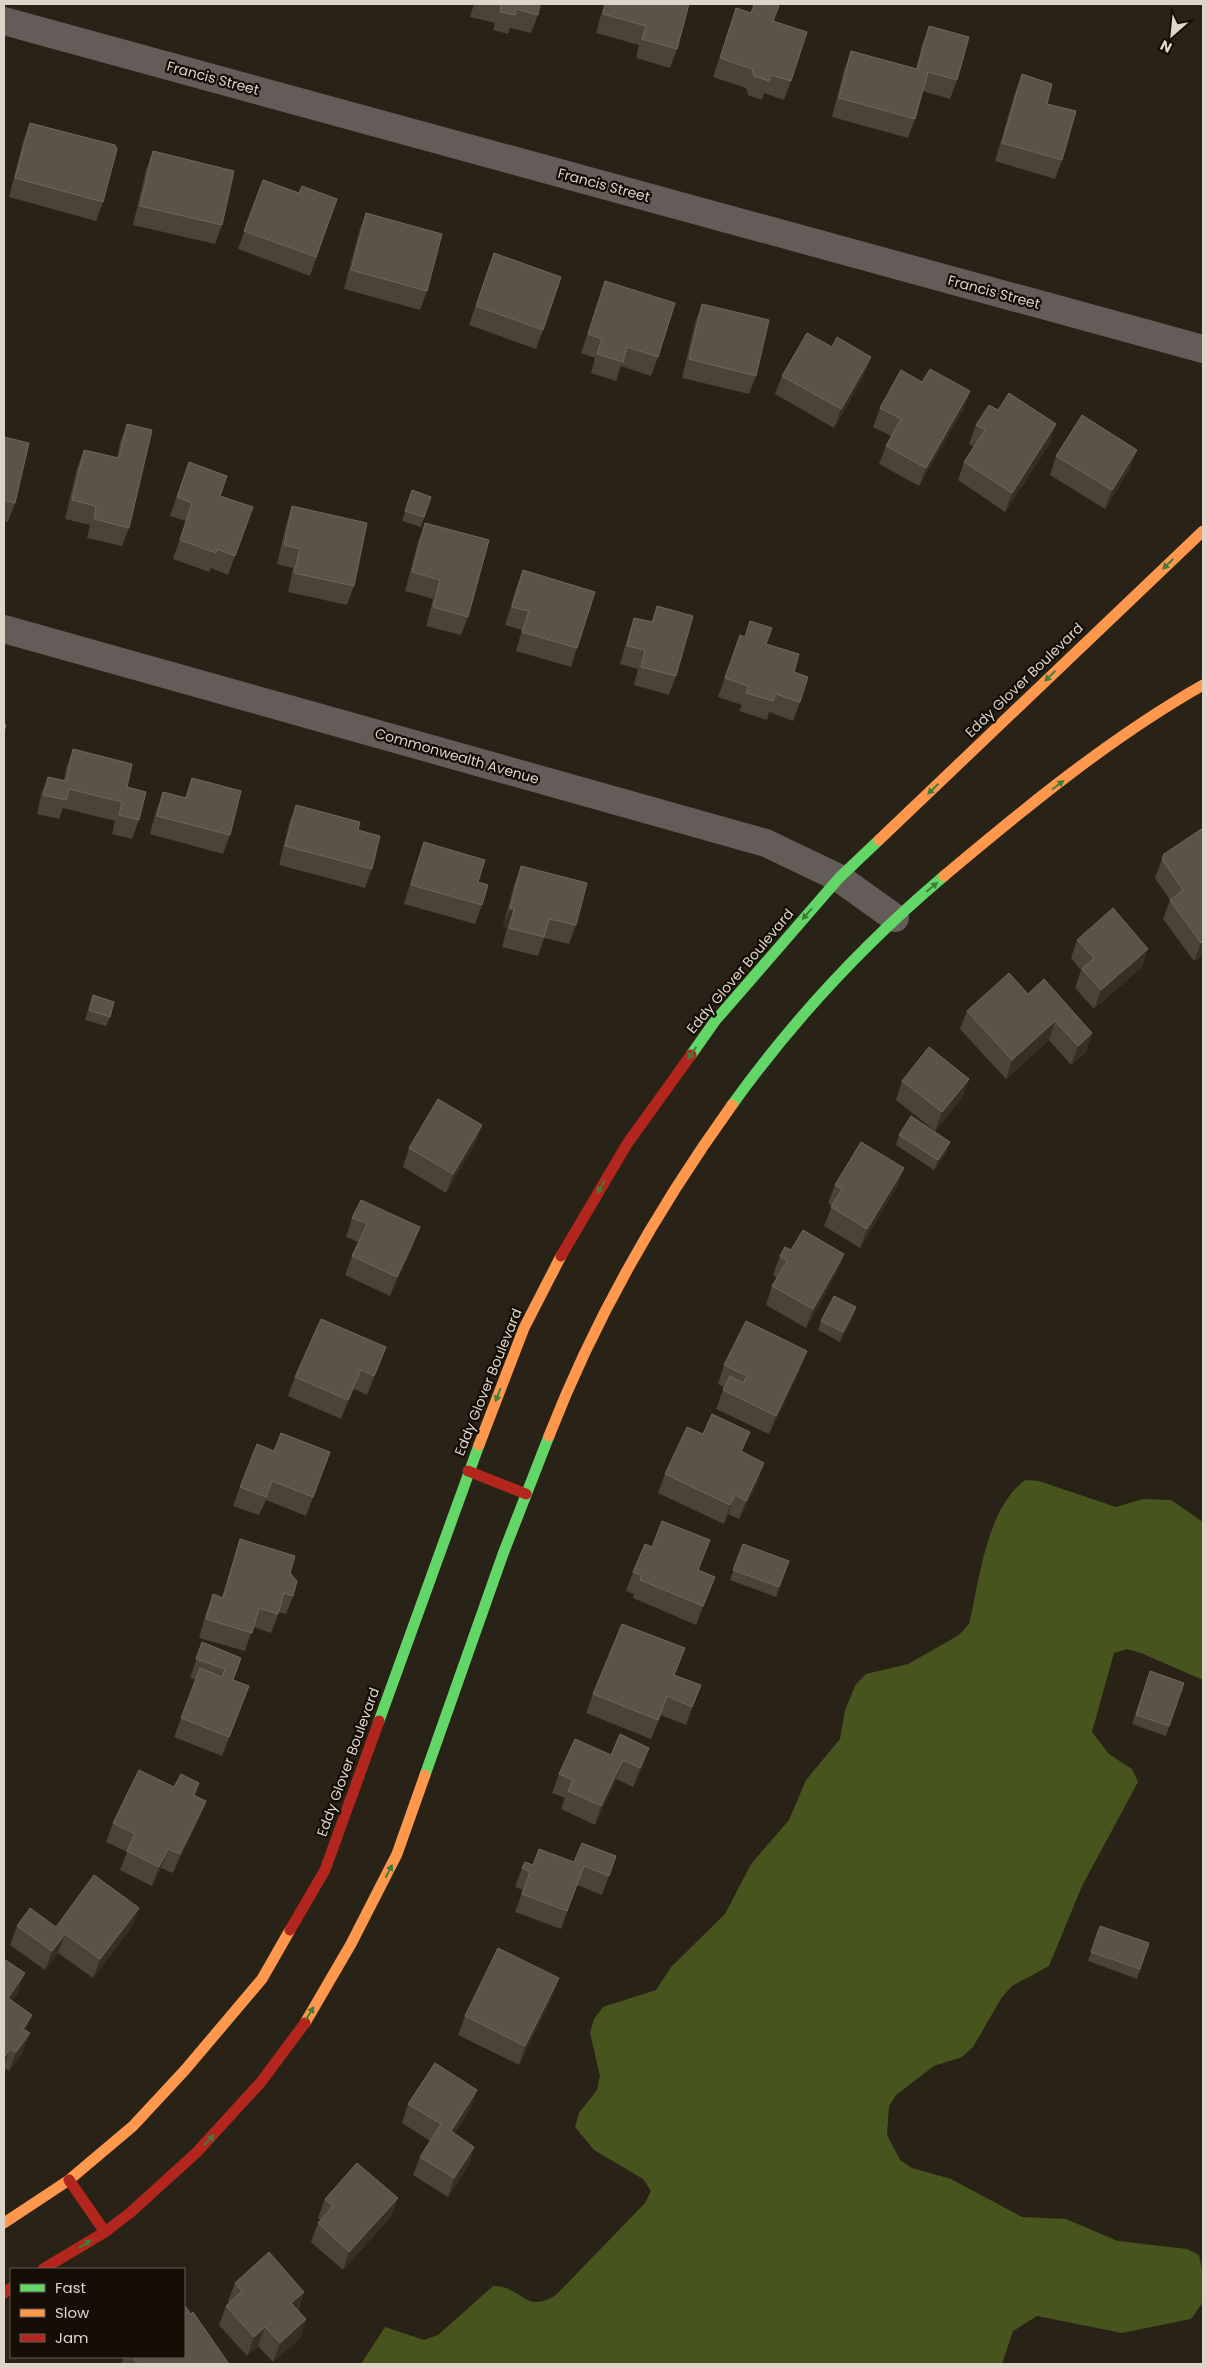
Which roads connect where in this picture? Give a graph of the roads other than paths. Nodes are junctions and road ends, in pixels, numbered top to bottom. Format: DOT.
graph roads {
  1 [pos="4,21"];
  2 [pos="1203,350"];
  3 [pos="1203,531"];
  4 [pos="4,629"];
  5 [pos="1201,686"];
  6 [pos="839,878"];
  7 [pos="895,918"];
  8 [pos="468,1471"];
  9 [pos="526,1494"];
  10 [pos="69,2180"];
  11 [pos="4,2223"];
  12 [pos="105,2232"];
  13 [pos="45,2268"];
  1 -- 2 [label="street, Francis Street"];
  3 -- 6 [label="street, Eddy Glover Boulevard, one-way"];
  4 -- 6 [label="street, Commonwealth Avenue"];
  7 -- 5 [label="street, one-way"];
  6 -- 7 [label="street, Commonwealth Avenue"];
  6 -- 8 [label="street, Eddy Glover Boulevard, one-way"];
  7 -- 9 [label="street"];
  8 -- 9 [label="street"];
  8 -- 10 [label="street, Eddy Glover Boulevard"];
  12 -- 9 [label="street, one-way"];
  10 -- 11 [label="street, Eddy Glover Boulevard"];
  10 -- 12 [label="street"];
  13 -- 12 [label="street, one-way"];
}
